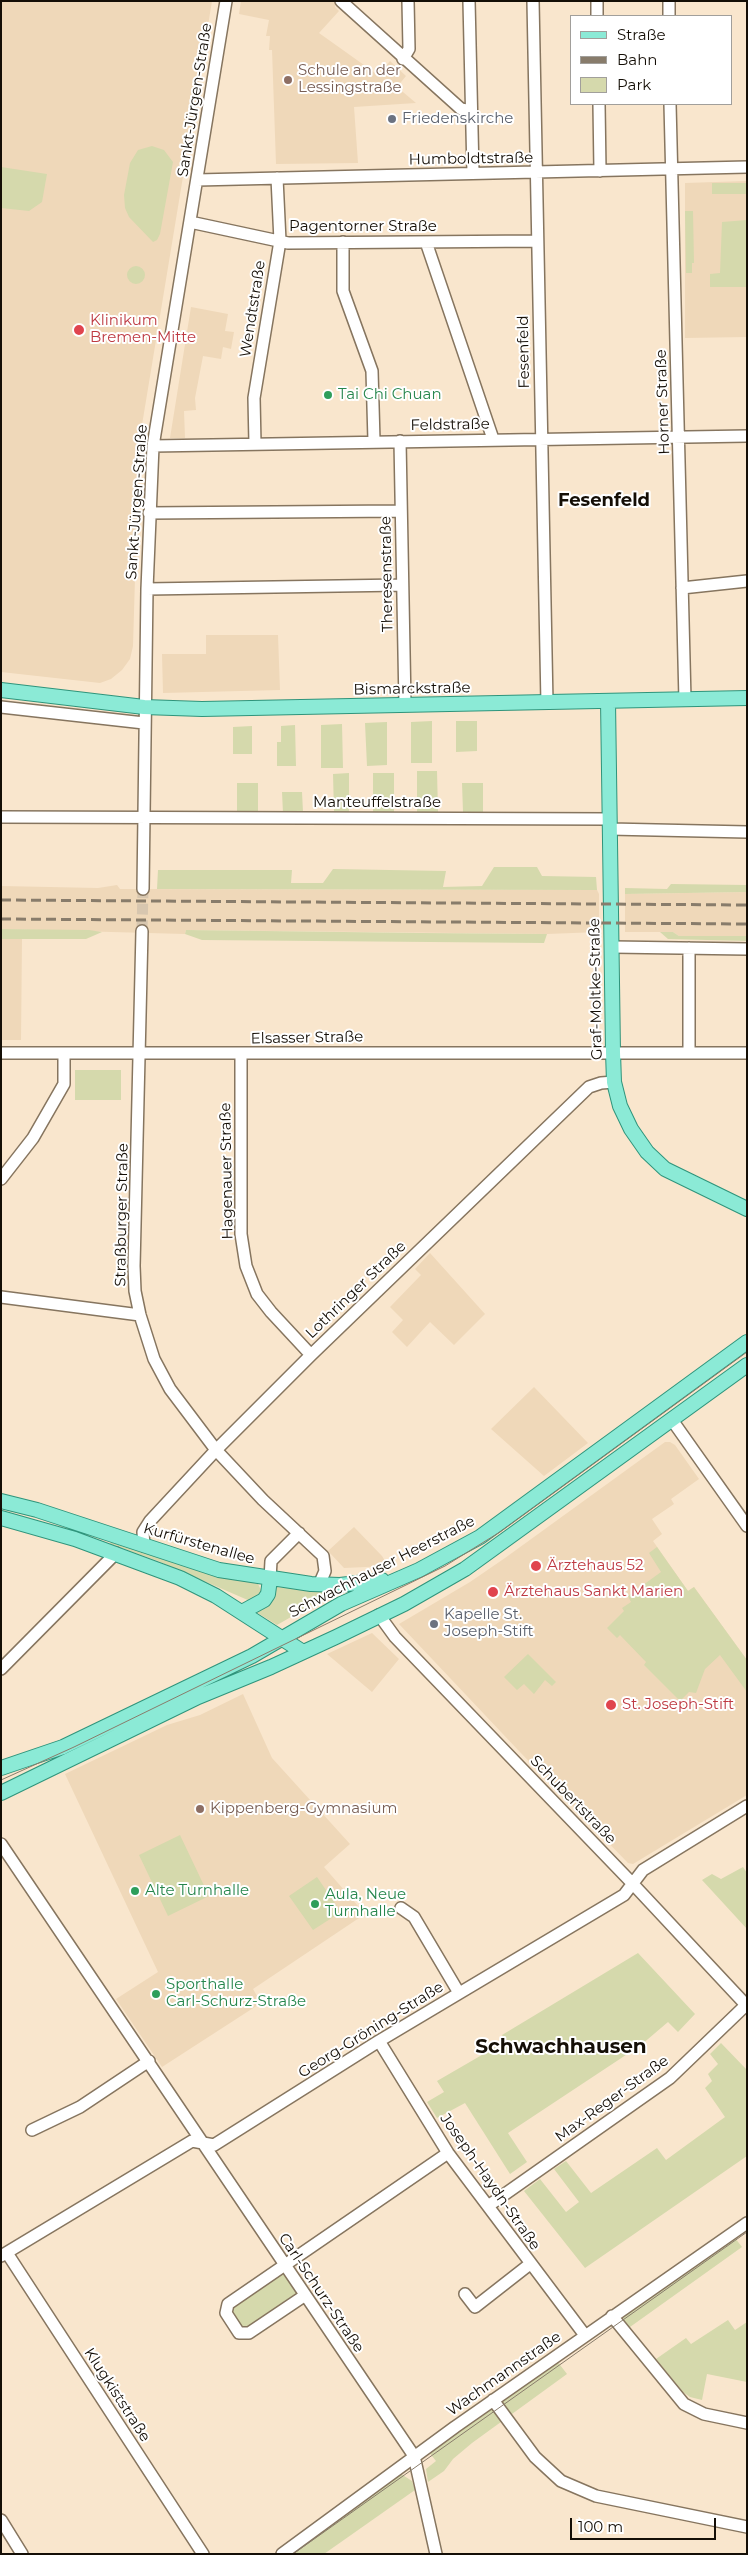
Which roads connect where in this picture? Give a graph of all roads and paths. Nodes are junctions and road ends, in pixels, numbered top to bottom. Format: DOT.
graph roads {
  1 [pos="226,1"];
  2 [pos="340,1"];
  3 [pos="408,1"];
  4 [pos="469,1"];
  5 [pos="533,1"];
  6 [pos="597,1"];
  7 [pos="669,1"];
  8 [pos="597,15"];
  9 [pos="669,15"];
  10 [pos="403,59"];
  11 [pos="599,105"];
  12 [pos="670,105"];
  13 [pos="471,111"];
  14 [pos="747,168"];
  15 [pos="672,170"];
  16 [pos="600,171"];
  17 [pos="536,172"];
  18 [pos="473,173"];
  19 [pos="277,178"];
  20 [pos="197,180"];
  21 [pos="190,222"];
  22 [pos="280,241"];
  23 [pos="537,241"];
  24 [pos="343,242"];
  25 [pos="426,242"];
  26 [pos="747,436"];
  27 [pos="679,437"];
  28 [pos="493,439"];
  29 [pos="541,439"];
  30 [pos="374,441"];
  31 [pos="400,442"];
  32 [pos="255,444"];
  33 [pos="154,446"];
  34 [pos="400,511"];
  35 [pos="149,513"];
  36 [pos="747,581"];
  37 [pos="402,585"];
  38 [pos="682,588"];
  39 [pos="147,589"];
  40 [pos="1,690"];
  41 [pos="747,698"];
  42 [pos="79,699"];
  43 [pos="685,700"];
  44 [pos="608,701"];
  45 [pos="547,703"];
  46 [pos="405,705"];
  47 [pos="144,707"];
  48 [pos="1,708"];
  49 [pos="56,713"];
  50 [pos="144,723"];
  51 [pos="1,817"];
  52 [pos="145,818"];
  53 [pos="610,824"];
  54 [pos="747,832"];
  55 [pos="143,890"];
  56 [pos="142,931"];
  57 [pos="613,947"];
  58 [pos="689,948"];
  59 [pos="747,950"];
  60 [pos="613,1052"];
  61 [pos="689,1052"];
  62 [pos="1,1053"];
  63 [pos="747,1053"];
  64 [pos="64,1054"];
  65 [pos="140,1054"];
  66 [pos="241,1054"];
  67 [pos="614,1082"];
  68 [pos="1,1179"];
  69 [pos="747,1210"];
  70 [pos="1,1297"];
  71 [pos="140,1315"];
  72 [pos="747,1342"];
  73 [pos="311,1355"];
  74 [pos="747,1366"];
  75 [pos="672,1420"];
  76 [pos="216,1450"];
  77 [pos="1,1502"];
  78 [pos="1,1518"];
  79 [pos="747,1526"];
  80 [pos="299,1533"];
  81 [pos="144,1546"];
  82 [pos="116,1553"];
  83 [pos="270,1579"];
  84 [pos="393,1581"];
  85 [pos="320,1585"];
  86 [pos="242,1612"];
  87 [pos="379,1615"];
  88 [pos="281,1638"];
  89 [pos="303,1652"];
  90 [pos="1,1669"];
  91 [pos="1,1768"];
  92 [pos="1,1792"];
  93 [pos="747,1806"];
  94 [pos="1,1844"];
  95 [pos="632,1883"];
  96 [pos="401,1908"];
  97 [pos="459,1993"];
  98 [pos="746,2006"];
  99 [pos="379,2041"];
  100 [pos="149,2061"];
  101 [pos="32,2130"];
  102 [pos="204,2143"];
  103 [pos="448,2153"];
  104 [pos="488,2206"];
  105 [pos="747,2222"];
  106 [pos="4,2254"];
  107 [pos="530,2264"];
  108 [pos="283,2265"];
  109 [pos="465,2294"];
  110 [pos="304,2296"];
  111 [pos="612,2316"];
  112 [pos="584,2334"];
  113 [pos="493,2400"];
  114 [pos="747,2423"];
  115 [pos="414,2456"];
  116 [pos="1,2520"];
  117 [pos="747,2527"];
  118 [pos="22,2554"];
  119 [pos="203,2554"];
  120 [pos="282,2554"];
  121 [pos="436,2554"];
  1 -- 20 [label="street, Sankt-Jürgen-Straße"];
  2 -- 10 [label="street"];
  3 -- 10 [label="street"];
  4 -- 13 [label="street"];
  5 -- 17 [label="street, Fesenfeld"];
  6 -- 8 [label="street"];
  7 -- 9 [label="street"];
  10 -- 13 [label="street"];
  11 -- 16 [label="street"];
  12 -- 15 [label="street, Horner Straße"];
  13 -- 18 [label="street"];
  14 -- 15 [label="street, Humboldtstraße"];
  15 -- 16 [label="street, Humboldtstraße"];
  15 -- 27 [label="street, Horner Straße"];
  16 -- 17 [label="street, Humboldtstraße"];
  17 -- 18 [label="street, Humboldtstraße"];
  17 -- 23 [label="street, Fesenfeld"];
  18 -- 19 [label="street, Humboldtstraße"];
  19 -- 20 [label="street, Humboldtstraße"];
  19 -- 22 [label="street, Wendtstraße"];
  20 -- 21 [label="street, Sankt-Jürgen-Straße"];
  21 -- 22 [label="street, Pagentorner Straße"];
  21 -- 33 [label="street, Sankt-Jürgen-Straße"];
  22 -- 24 [label="street, Pagentorner Straße"];
  22 -- 32 [label="street, Wendtstraße"];
  23 -- 25 [label="street, Pagentorner Straße"];
  23 -- 29 [label="street, Fesenfeld"];
  24 -- 25 [label="street, Pagentorner Straße"];
  24 -- 30 [label="street"];
  25 -- 28 [label="street"];
  26 -- 27 [label="street, Feldstraße"];
  27 -- 29 [label="street, Feldstraße"];
  27 -- 38 [label="street, Horner Straße"];
  28 -- 29 [label="street, Feldstraße"];
  28 -- 31 [label="street, Feldstraße"];
  29 -- 45 [label="street, Fesenfeld"];
  30 -- 31 [label="street, Feldstraße"];
  30 -- 32 [label="street, Feldstraße"];
  31 -- 34 [label="street, Theresenstraße"];
  32 -- 33 [label="street, Feldstraße"];
  33 -- 35 [label="street, Sankt-Jürgen-Straße"];
  34 -- 35 [label="street"];
  34 -- 37 [label="street, Theresenstraße"];
  35 -- 39 [label="street, Sankt-Jürgen-Straße"];
  36 -- 38 [label="street"];
  37 -- 39 [label="street"];
  37 -- 46 [label="street, Theresenstraße"];
  38 -- 43 [label="street, Horner Straße"];
  39 -- 47 [label="street, Sankt-Jürgen-Straße"];
  40 -- 42 [label="main road, Bismarckstraße"];
  41 -- 43 [label="main road, Bismarckstraße"];
  42 -- 47 [label="main road, Bismarckstraße"];
  42 -- 49 [label="street"];
  43 -- 44 [label="main road, Bismarckstraße"];
  44 -- 45 [label="main road, Bismarckstraße"];
  44 -- 53 [label="main road, Graf-Moltke-Straße"];
  45 -- 46 [label="main road, Bismarckstraße"];
  46 -- 47 [label="main road, Bismarckstraße"];
  47 -- 50 [label="street, Sankt-Jürgen-Straße"];
  48 -- 49 [label="street"];
  49 -- 50 [label="street"];
  50 -- 52 [label="street, Sankt-Jürgen-Straße"];
  51 -- 52 [label="street, Manteuffelstraße"];
  52 -- 53 [label="street, Manteuffelstraße"];
  52 -- 55 [label="street, Sankt-Jürgen-Straße"];
  53 -- 54 [label="street, Manteuffelstraße"];
  53 -- 57 [label="main road, Graf-Moltke-Straße"];
  56 -- 65 [label="street, Straßburger Straße"];
  57 -- 58 [label="street"];
  57 -- 60 [label="main road, Graf-Moltke-Straße"];
  58 -- 59 [label="street"];
  58 -- 61 [label="street"];
  60 -- 61 [label="street, Elsasser Straße"];
  60 -- 66 [label="street, Elsasser Straße"];
  60 -- 67 [label="main road, Graf-Moltke-Straße"];
  61 -- 63 [label="street, Elsasser Straße"];
  62 -- 64 [label="street, Elsasser Straße"];
  64 -- 65 [label="street, Elsasser Straße"];
  64 -- 68 [label="street"];
  65 -- 66 [label="street, Elsasser Straße"];
  65 -- 71 [label="street, Straßburger Straße"];
  66 -- 73 [label="street, Hagenauer Straße"];
  67 -- 69 [label="main road, Graf-Moltke-Straße"];
  67 -- 73 [label="street, Lothringer Straße"];
  70 -- 71 [label="street"];
  71 -- 76 [label="street, Straßburger Straße"];
  72 -- 84 [label="main road, Schwachhauser Heerstraße"];
  73 -- 76 [label="street, Lothringer Straße"];
  74 -- 75 [label="main road"];
  75 -- 79 [label="street"];
  75 -- 87 [label="main road"];
  76 -- 80 [label="street, Straßburger Straße"];
  76 -- 81 [label="street, Lothringer Straße"];
  77 -- 81 [label="main road, Kurfürstenallee"];
  78 -- 82 [label="main road"];
  80 -- 83 [label="street"];
  80 -- 85 [label="street, Straßburger Straße"];
  81 -- 83 [label="main road, Kurfürstenallee"];
  82 -- 86 [label="main road"];
  82 -- 90 [label="street"];
  83 -- 85 [label="main road, Kurfürstenallee"];
  83 -- 86 [label="main road"];
  84 -- 85 [label="main road, Kurfürstenallee"];
  84 -- 88 [label="main road, Schwachhauser Heerstraße"];
  86 -- 88 [label="main road"];
  87 -- 89 [label="main road"];
  87 -- 95 [label="street, Schubertstraße"];
  88 -- 89 [label="main road"];
  88 -- 91 [label="main road, Schwachhauser Heerstraße"];
  89 -- 92 [label="main road"];
  93 -- 95 [label="street, Georg-Gröning-Straße"];
  94 -- 100 [label="street, Carl-Schurz-Straße"];
  95 -- 97 [label="street, Georg-Gröning-Straße"];
  95 -- 98 [label="street, Schubertstraße"];
  96 -- 97 [label="street"];
  97 -- 99 [label="street, Georg-Gröning-Straße"];
  98 -- 104 [label="street, Max-Reger-Straße"];
  99 -- 102 [label="street, Georg-Gröning-Straße"];
  99 -- 103 [label="street, Joseph-Haydn-Straße"];
  100 -- 101 [label="street"];
  100 -- 102 [label="street, Carl-Schurz-Straße"];
  102 -- 106 [label="street, Georg-Gröning-Straße"];
  102 -- 108 [label="street, Carl-Schurz-Straße"];
  103 -- 104 [label="street, Joseph-Haydn-Straße"];
  103 -- 108 [label="street"];
  104 -- 107 [label="street, Joseph-Haydn-Straße"];
  105 -- 111 [label="street, Wachmannstraße"];
  106 -- 119 [label="street, Klugkiststraße"];
  107 -- 109 [label="street"];
  107 -- 112 [label="street, Joseph-Haydn-Straße"];
  108 -- 110 [label="street, Carl-Schurz-Straße"];
  108 -- 110 [label="street"];
  110 -- 115 [label="street, Carl-Schurz-Straße"];
  111 -- 112 [label="street, Wachmannstraße"];
  111 -- 114 [label="street"];
  112 -- 113 [label="street, Wachmannstraße"];
  113 -- 115 [label="street, Wachmannstraße"];
  113 -- 117 [label="street"];
  115 -- 120 [label="street, Wachmannstraße"];
  115 -- 121 [label="street, Carl-Schurz-Straße"];
  116 -- 118 [label="street"];
}
